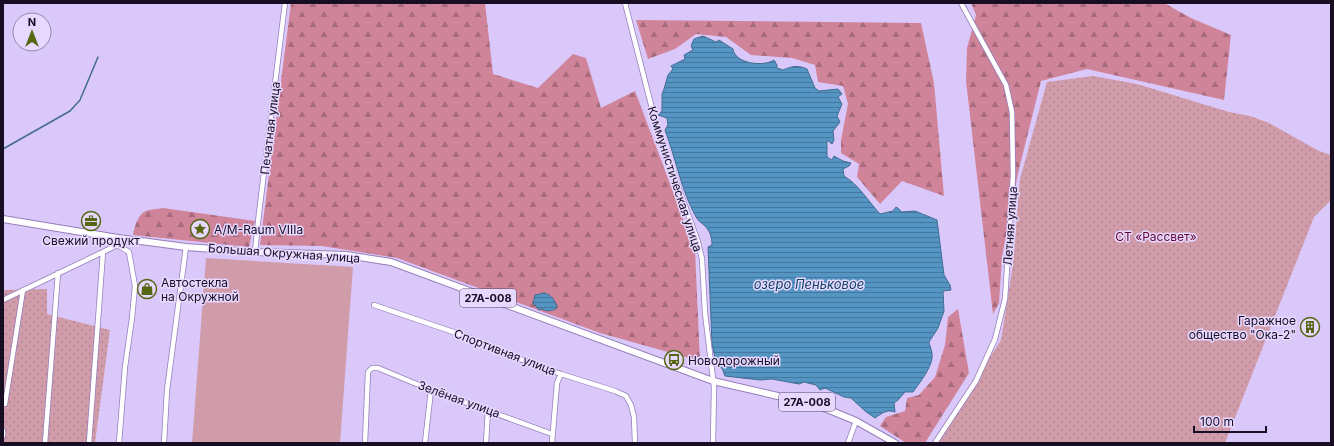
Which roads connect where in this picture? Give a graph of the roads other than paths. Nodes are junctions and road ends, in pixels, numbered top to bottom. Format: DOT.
graph roads {
  1 [pos="285,3"];
  2 [pos="625,3"];
  3 [pos="961,3"];
  4 [pos="3,219"];
  5 [pos="118,238"];
  6 [pos="117,245"];
  7 [pos="186,247"];
  8 [pos="104,252"];
  9 [pos="255,252"];
  10 [pos="58,273"];
  11 [pos="23,290"];
  12 [pos="3,300"];
  13 [pos="374,305"];
  14 [pos="561,374"];
  15 [pos="713,381"];
  16 [pos="431,390"];
  17 [pos="5,404"];
  18 [pos="488,410"];
  19 [pos="856,421"];
  20 [pos="3,431"];
  21 [pos="552,434"];
  22 [pos="3,436"];
  23 [pos="45,443"];
  24 [pos="89,443"];
  25 [pos="119,443"];
  26 [pos="164,443"];
  27 [pos="365,443"];
  28 [pos="425,443"];
  29 [pos="486,443"];
  30 [pos="552,443"];
  31 [pos="635,443"];
  32 [pos="713,443"];
  33 [pos="848,443"];
  34 [pos="895,443"];
  35 [pos="935,443"];
  1 -- 9 [label="street, Печатная улица"];
  2 -- 15 [label="street, Коммунистическая улица"];
  3 -- 35 [label="street, Летняя улица"];
  4 -- 5 [label="main road, Большая Окружная улица / 27А-008"];
  5 -- 6 [label="street"];
  5 -- 7 [label="main road, Большая Окружная улица / 27А-008"];
  6 -- 8 [label="street"];
  6 -- 25 [label="street"];
  7 -- 9 [label="main road, Большая Окружная улица / 27А-008"];
  7 -- 26 [label="street"];
  8 -- 10 [label="street"];
  8 -- 24 [label="street"];
  9 -- 15 [label="main road, Большая Окружная улица / 27А-008"];
  10 -- 11 [label="street"];
  10 -- 23 [label="street"];
  11 -- 12 [label="street"];
  11 -- 17 [label="street"];
  13 -- 14 [label="street, Спортивная улица"];
  14 -- 21 [label="street"];
  14 -- 31 [label="street, Спортивная улица"];
  15 -- 19 [label="main road, Большая Окружная улица / 27А-008"];
  15 -- 32 [label="street, Коммунистическая улица"];
  16 -- 18 [label="street, Зелёная улица"];
  16 -- 27 [label="street, Зелёная улица"];
  16 -- 28 [label="street"];
  18 -- 21 [label="street, Зелёная улица"];
  18 -- 29 [label="street"];
  19 -- 33 [label="street"];
  19 -- 34 [label="main road, Большая Окружная улица / 27А-008"];
  20 -- 22 [label="street"];
  21 -- 30 [label="street"];
}
